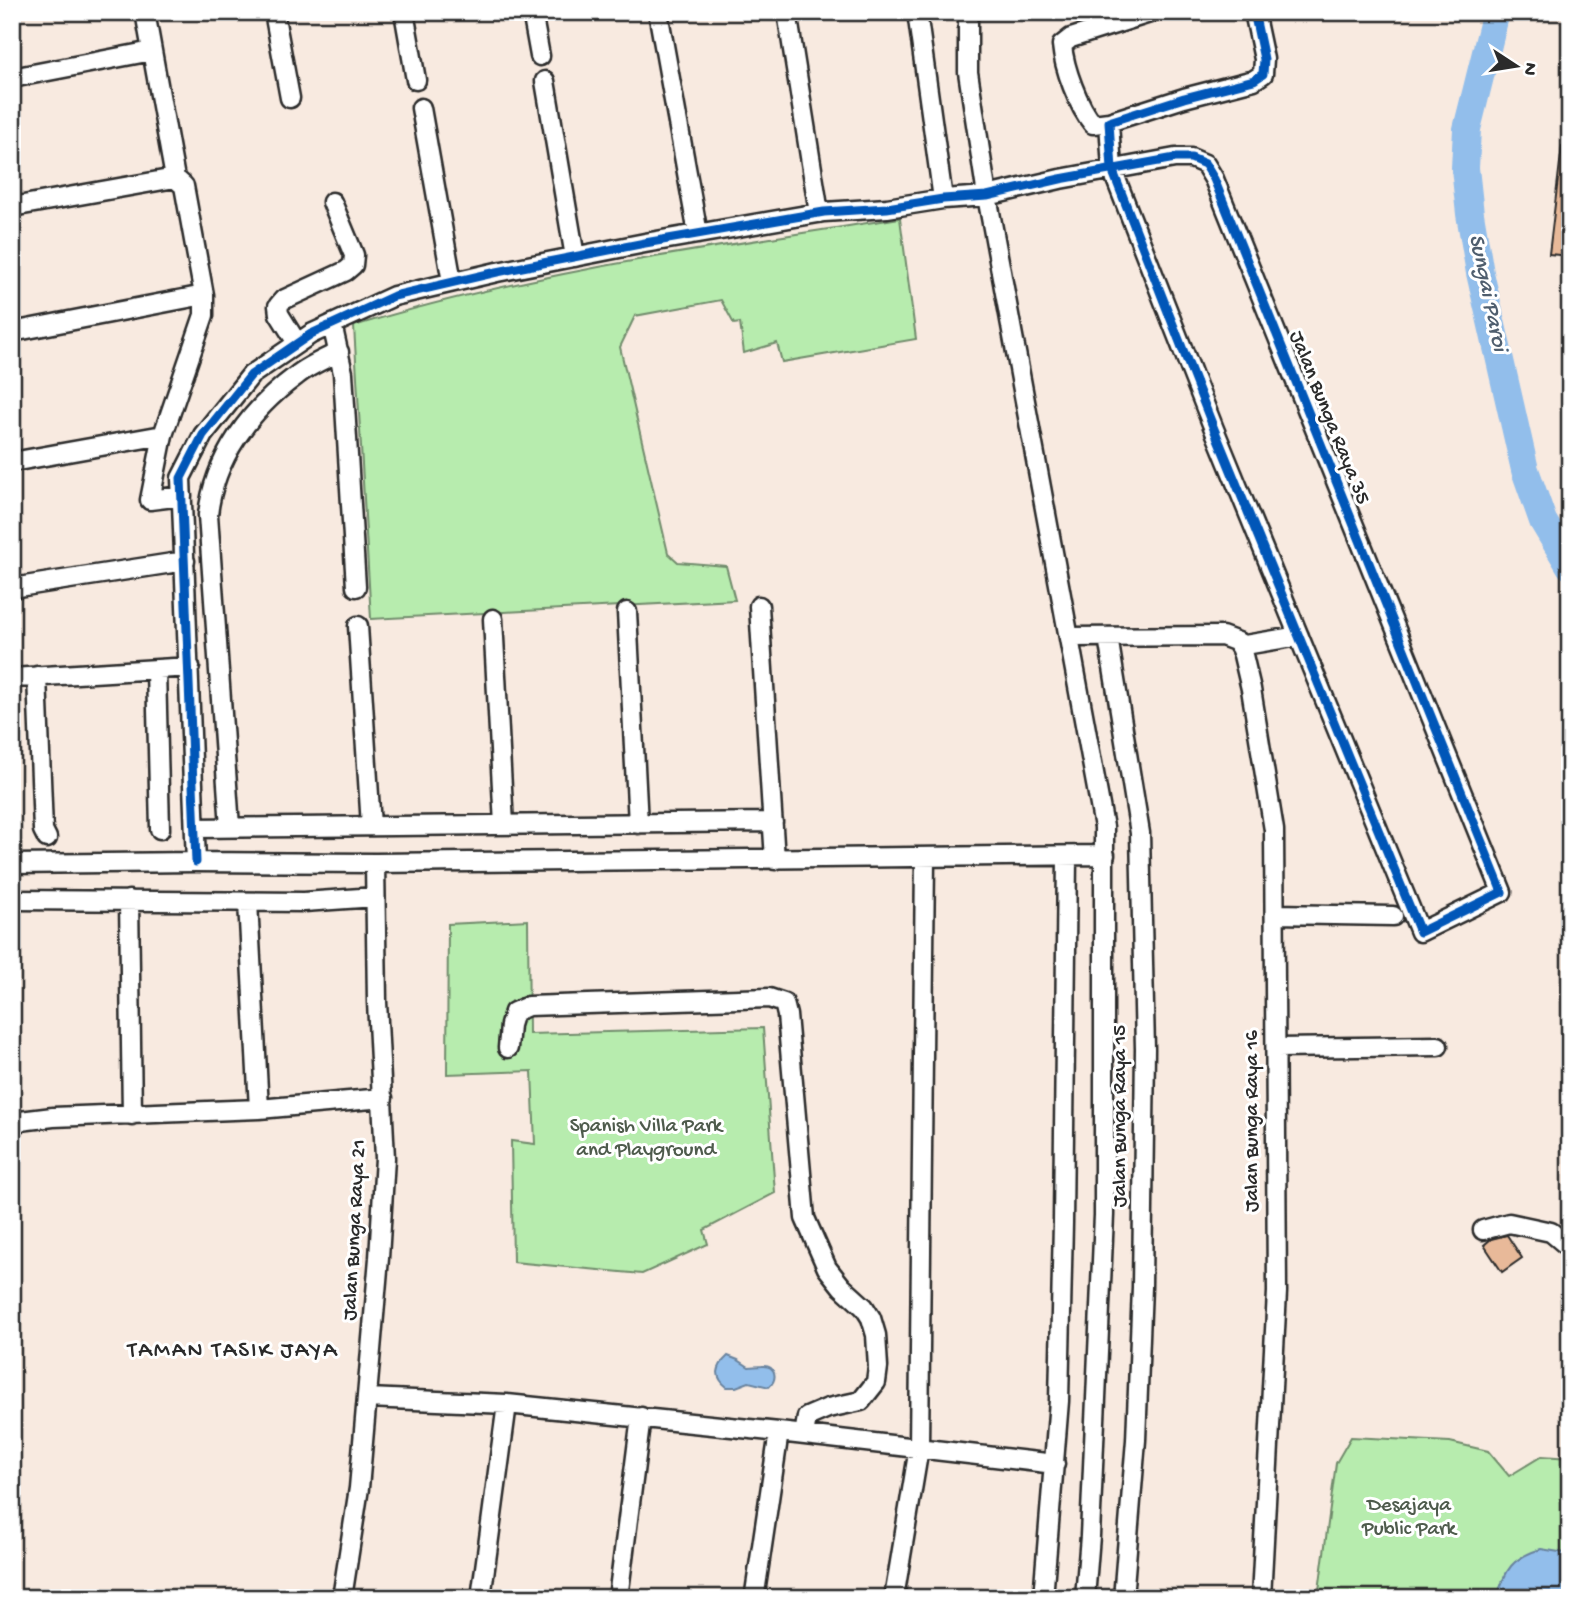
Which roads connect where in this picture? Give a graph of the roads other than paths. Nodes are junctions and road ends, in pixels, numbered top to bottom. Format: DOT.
graph roads {
  1 [pos="145,12"];
  2 [pos="274,12"];
  3 [pos="404,12"];
  4 [pos="532,12"];
  5 [pos="658,12"];
  6 [pos="787,12"];
  7 [pos="917,12"];
  8 [pos="968,12"];
  9 [pos="1153,12"];
  10 [pos="1254,12"];
  11 [pos="152,51"];
  12 [pos="540,56"];
  13 [pos="12,78"];
  14 [pos="416,80"];
  15 [pos="545,81"];
  16 [pos="290,98"];
  17 [pos="421,108"];
  18 [pos="1109,122"];
  19 [pos="1112,169"];
  20 [pos="175,178"];
  21 [pos="987,196"];
  22 [pos="943,199"];
  23 [pos="332,202"];
  24 [pos="12,206"];
  25 [pos="819,213"];
  26 [pos="698,234"];
  27 [pos="575,257"];
  28 [pos="452,282"];
  29 [pos="204,295"];
  30 [pos="331,324"];
  31 [pos="12,332"];
  32 [pos="297,343"];
  33 [pos="339,352"];
  34 [pos="163,435"];
  35 [pos="12,461"];
  36 [pos="182,496"];
  37 [pos="185,561"];
  38 [pos="356,587"];
  39 [pos="12,589"];
  40 [pos="758,606"];
  41 [pos="627,612"];
  42 [pos="493,620"];
  43 [pos="358,626"];
  44 [pos="1299,636"];
  45 [pos="1070,637"];
  46 [pos="1108,637"];
  47 [pos="1239,646"];
  48 [pos="190,667"];
  49 [pos="156,670"];
  50 [pos="37,676"];
  51 [pos="12,678"];
  52 [pos="772,822"];
  53 [pos="638,824"];
  54 [pos="504,825"];
  55 [pos="370,826"];
  56 [pos="230,827"];
  57 [pos="195,828"];
  58 [pos="160,829"];
  59 [pos="47,838"];
  60 [pos="1105,855"];
  61 [pos="1067,856"];
  62 [pos="925,858"];
  63 [pos="775,860"];
  64 [pos="196,862"];
  65 [pos="375,863"];
  66 [pos="12,864"];
  67 [pos="375,897"];
  68 [pos="12,900"];
  69 [pos="129,900"];
  70 [pos="248,902"];
  71 [pos="1275,914"];
  72 [pos="1393,916"];
  73 [pos="1438,1046"];
  74 [pos="508,1048"];
  75 [pos="1276,1048"];
  76 [pos="383,1098"];
  77 [pos="259,1109"];
  78 [pos="132,1115"];
  79 [pos="12,1122"];
  80 [pos="1483,1230"];
  81 [pos="1570,1248"];
  82 [pos="368,1398"];
  83 [pos="507,1404"];
  84 [pos="641,1417"];
  85 [pos="779,1432"];
  86 [pos="804,1435"];
  87 [pos="919,1448"];
  88 [pos="1055,1464"];
  89 [pos="755,1593"];
  90 [pos="342,1598"];
  91 [pos="481,1598"];
  92 [pos="618,1598"];
  93 [pos="894,1598"];
  94 [pos="1042,1598"];
  95 [pos="1085,1598"];
  96 [pos="1123,1598"];
  97 [pos="1261,1598"];
  1 -- 11 [label="street"];
  2 -- 16 [label="street"];
  3 -- 14 [label="street"];
  4 -- 12 [label="street"];
  5 -- 26 [label="street"];
  6 -- 25 [label="street"];
  7 -- 22 [label="street"];
  8 -- 21 [label="street"];
  9 -- 18 [label="street"];
  10 -- 18 [label="street"];
  11 -- 13 [label="street"];
  11 -- 20 [label="street"];
  15 -- 27 [label="street"];
  17 -- 28 [label="street"];
  18 -- 19 [label="street"];
  19 -- 21 [label="street, Jalan Bunga Raya 35"];
  19 -- 44 [label="street"];
  19 -- 44 [label="street, Jalan Bunga Raya 35"];
  20 -- 24 [label="street"];
  20 -- 29 [label="street"];
  21 -- 22 [label="street, Jalan Bunga Raya 35"];
  21 -- 45 [label="street"];
  22 -- 25 [label="street, Jalan Bunga Raya 35"];
  23 -- 32 [label="street"];
  25 -- 26 [label="street, Jalan Bunga Raya 35"];
  26 -- 27 [label="street, Jalan Bunga Raya 35"];
  27 -- 28 [label="street, Jalan Bunga Raya 35"];
  28 -- 30 [label="street, Jalan Bunga Raya 35"];
  29 -- 31 [label="street"];
  29 -- 34 [label="street"];
  30 -- 32 [label="street, Jalan Bunga Raya 35"];
  30 -- 33 [label="street"];
  32 -- 36 [label="street, Jalan Bunga Raya 35"];
  33 -- 38 [label="street"];
  33 -- 56 [label="street"];
  34 -- 35 [label="street"];
  34 -- 36 [label="street"];
  36 -- 37 [label="street, Jalan Bunga Raya 35"];
  37 -- 39 [label="street"];
  37 -- 48 [label="street, Jalan Bunga Raya 35"];
  40 -- 52 [label="street"];
  41 -- 53 [label="street"];
  42 -- 54 [label="street"];
  43 -- 55 [label="street"];
  44 -- 47 [label="street"];
  45 -- 46 [label="street"];
  45 -- 60 [label="street"];
  46 -- 47 [label="street"];
  46 -- 96 [label="street, Jalan Bunga Raya 15"];
  47 -- 71 [label="street, Jalan Bunga Raya 16"];
  48 -- 49 [label="street"];
  48 -- 57 [label="street, Jalan Bunga Raya 35"];
  49 -- 50 [label="street"];
  49 -- 58 [label="street"];
  50 -- 51 [label="street"];
  50 -- 59 [label="street"];
  52 -- 53 [label="street"];
  52 -- 63 [label="street"];
  53 -- 54 [label="street"];
  54 -- 55 [label="street"];
  55 -- 56 [label="street"];
  56 -- 57 [label="street"];
  57 -- 64 [label="street, Jalan Bunga Raya 35"];
  60 -- 61 [label="street"];
  60 -- 95 [label="street"];
  61 -- 62 [label="street"];
  61 -- 88 [label="street"];
  62 -- 63 [label="street"];
  62 -- 87 [label="street"];
  63 -- 65 [label="street"];
  64 -- 65 [label="street"];
  64 -- 66 [label="street"];
  65 -- 67 [label="street, Jalan Bunga Raya 21"];
  67 -- 70 [label="street"];
  67 -- 76 [label="street, Jalan Bunga Raya 21"];
  68 -- 69 [label="street"];
  69 -- 70 [label="street"];
  69 -- 78 [label="street"];
  70 -- 77 [label="street"];
  71 -- 72 [label="street"];
  71 -- 75 [label="street, Jalan Bunga Raya 16"];
  73 -- 75 [label="street"];
  74 -- 86 [label="street"];
  75 -- 97 [label="street, Jalan Bunga Raya 16"];
  76 -- 77 [label="street"];
  76 -- 82 [label="street, Jalan Bunga Raya 21"];
  77 -- 78 [label="street"];
  78 -- 79 [label="street"];
  80 -- 81 [label="street"];
  82 -- 83 [label="street"];
  82 -- 90 [label="street, Jalan Bunga Raya 21"];
  83 -- 84 [label="street"];
  83 -- 91 [label="street"];
  84 -- 85 [label="street"];
  84 -- 92 [label="street"];
  85 -- 86 [label="street"];
  85 -- 89 [label="street"];
  86 -- 87 [label="street"];
  87 -- 88 [label="street"];
  87 -- 93 [label="street"];
  88 -- 94 [label="street"];
}
